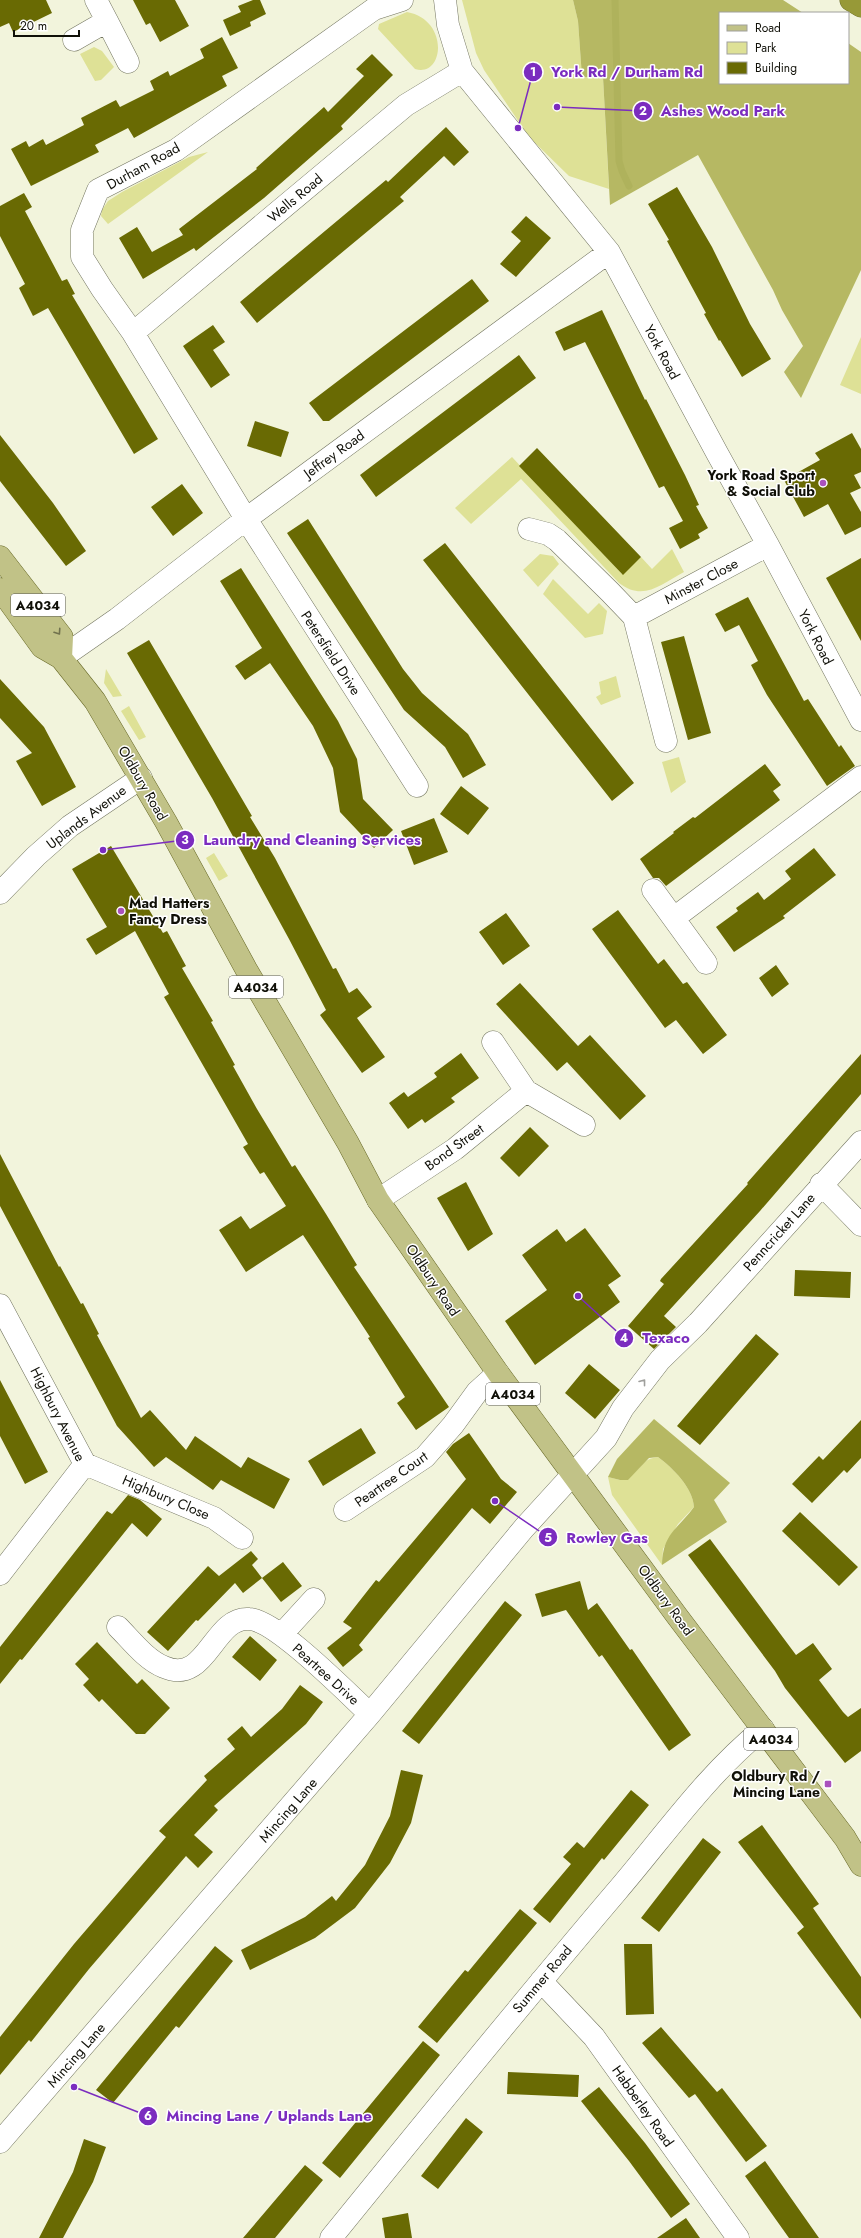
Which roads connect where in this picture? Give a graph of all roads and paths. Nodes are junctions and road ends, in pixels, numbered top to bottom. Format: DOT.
graph roads {
  1 [pos="96,0"];
  2 [pos="402,0"];
  3 [pos="445,0"];
  4 [pos="851,0"];
  5 [pos="861,6"];
  6 [pos="107,21"];
  7 [pos="74,40"];
  8 [pos="128,62"];
  9 [pos="462,71"];
  10 [pos="609,252"];
  11 [pos="134,333"];
  12 [pos="246,519"];
  13 [pos="529,529"];
  14 [pos="768,545"];
  15 [pos="0,557"];
  16 [pos="0,589"];
  17 [pos="634,617"];
  18 [pos="62,658"];
  19 [pos="861,720"];
  20 [pos="666,741"];
  21 [pos="861,777"];
  22 [pos="141,778"];
  23 [pos="417,786"];
  24 [pos="653,890"];
  25 [pos="0,893"];
  26 [pos="674,918"];
  27 [pos="706,963"];
  28 [pos="493,1042"];
  29 [pos="526,1091"];
  30 [pos="584,1126"];
  31 [pos="861,1142"];
  32 [pos="821,1184"];
  33 [pos="378,1200"];
  34 [pos="861,1225"];
  35 [pos="0,1305"];
  36 [pos="498,1373"];
  37 [pos="86,1464"];
  38 [pos="572,1474"];
  39 [pos="345,1510"];
  40 [pos="242,1538"];
  41 [pos="0,1574"];
  42 [pos="314,1599"];
  43 [pos="118,1627"];
  44 [pos="282,1634"];
  45 [pos="370,1714"];
  46 [pos="763,1729"];
  47 [pos="861,1865"];
  48 [pos="541,1980"];
  49 [pos="0,2142"];
  50 [pos="331,2238"];
  51 [pos="738,2238"];
  1 -- 6 [label="street"];
  2 -- 11 [label="street, Durham Road"];
  3 -- 9 [label="street, York Road"];
  4 -- 5 [label="highway"];
  6 -- 7 [label="street"];
  6 -- 8 [label="street"];
  9 -- 10 [label="street, York Road"];
  9 -- 11 [label="street, Wells Road"];
  10 -- 12 [label="street, Jeffrey Road"];
  10 -- 14 [label="street, York Road"];
  11 -- 12 [label="street, Durham Road"];
  12 -- 18 [label="street, Jeffrey Road"];
  12 -- 23 [label="street, Petersfield Drive"];
  13 -- 17 [label="street"];
  14 -- 17 [label="street, Minster Close"];
  14 -- 19 [label="street, York Road"];
  15 -- 18 [label="main road, A4034, one-way"];
  16 -- 18 [label="main road, Oldbury Road / A4034"];
  17 -- 20 [label="street"];
  18 -- 22 [label="main road, Oldbury Road / A4034"];
  21 -- 26 [label="street"];
  22 -- 25 [label="street, Uplands Avenue"];
  22 -- 33 [label="main road, Oldbury Road / A4034"];
  24 -- 26 [label="street"];
  26 -- 27 [label="street"];
  28 -- 29 [label="street"];
  29 -- 30 [label="street"];
  29 -- 33 [label="street, Bond Street"];
  31 -- 32 [label="street, Penncricket Lane"];
  32 -- 34 [label="street"];
  32 -- 38 [label="street, Penncricket Lane"];
  33 -- 36 [label="main road, Oldbury Road / A4034"];
  35 -- 37 [label="street, Highbury Avenue"];
  36 -- 38 [label="main road, Oldbury Road / A4034"];
  36 -- 39 [label="street, Peartree Court"];
  37 -- 40 [label="street, Highbury Close"];
  37 -- 41 [label="street, Highbury Avenue"];
  38 -- 45 [label="street, Mincing Lane"];
  38 -- 46 [label="main road, Oldbury Road / A4034"];
  42 -- 44 [label="street, Peartree Drive"];
  43 -- 44 [label="street, Peartree Drive"];
  44 -- 45 [label="street, Peartree Drive"];
  45 -- 49 [label="street, Mincing Lane"];
  46 -- 47 [label="main road, Oldbury Road / A4034"];
  46 -- 48 [label="street, Summer Road"];
  48 -- 50 [label="street, Summer Road"];
  48 -- 51 [label="street, Habberley Road"];
}
